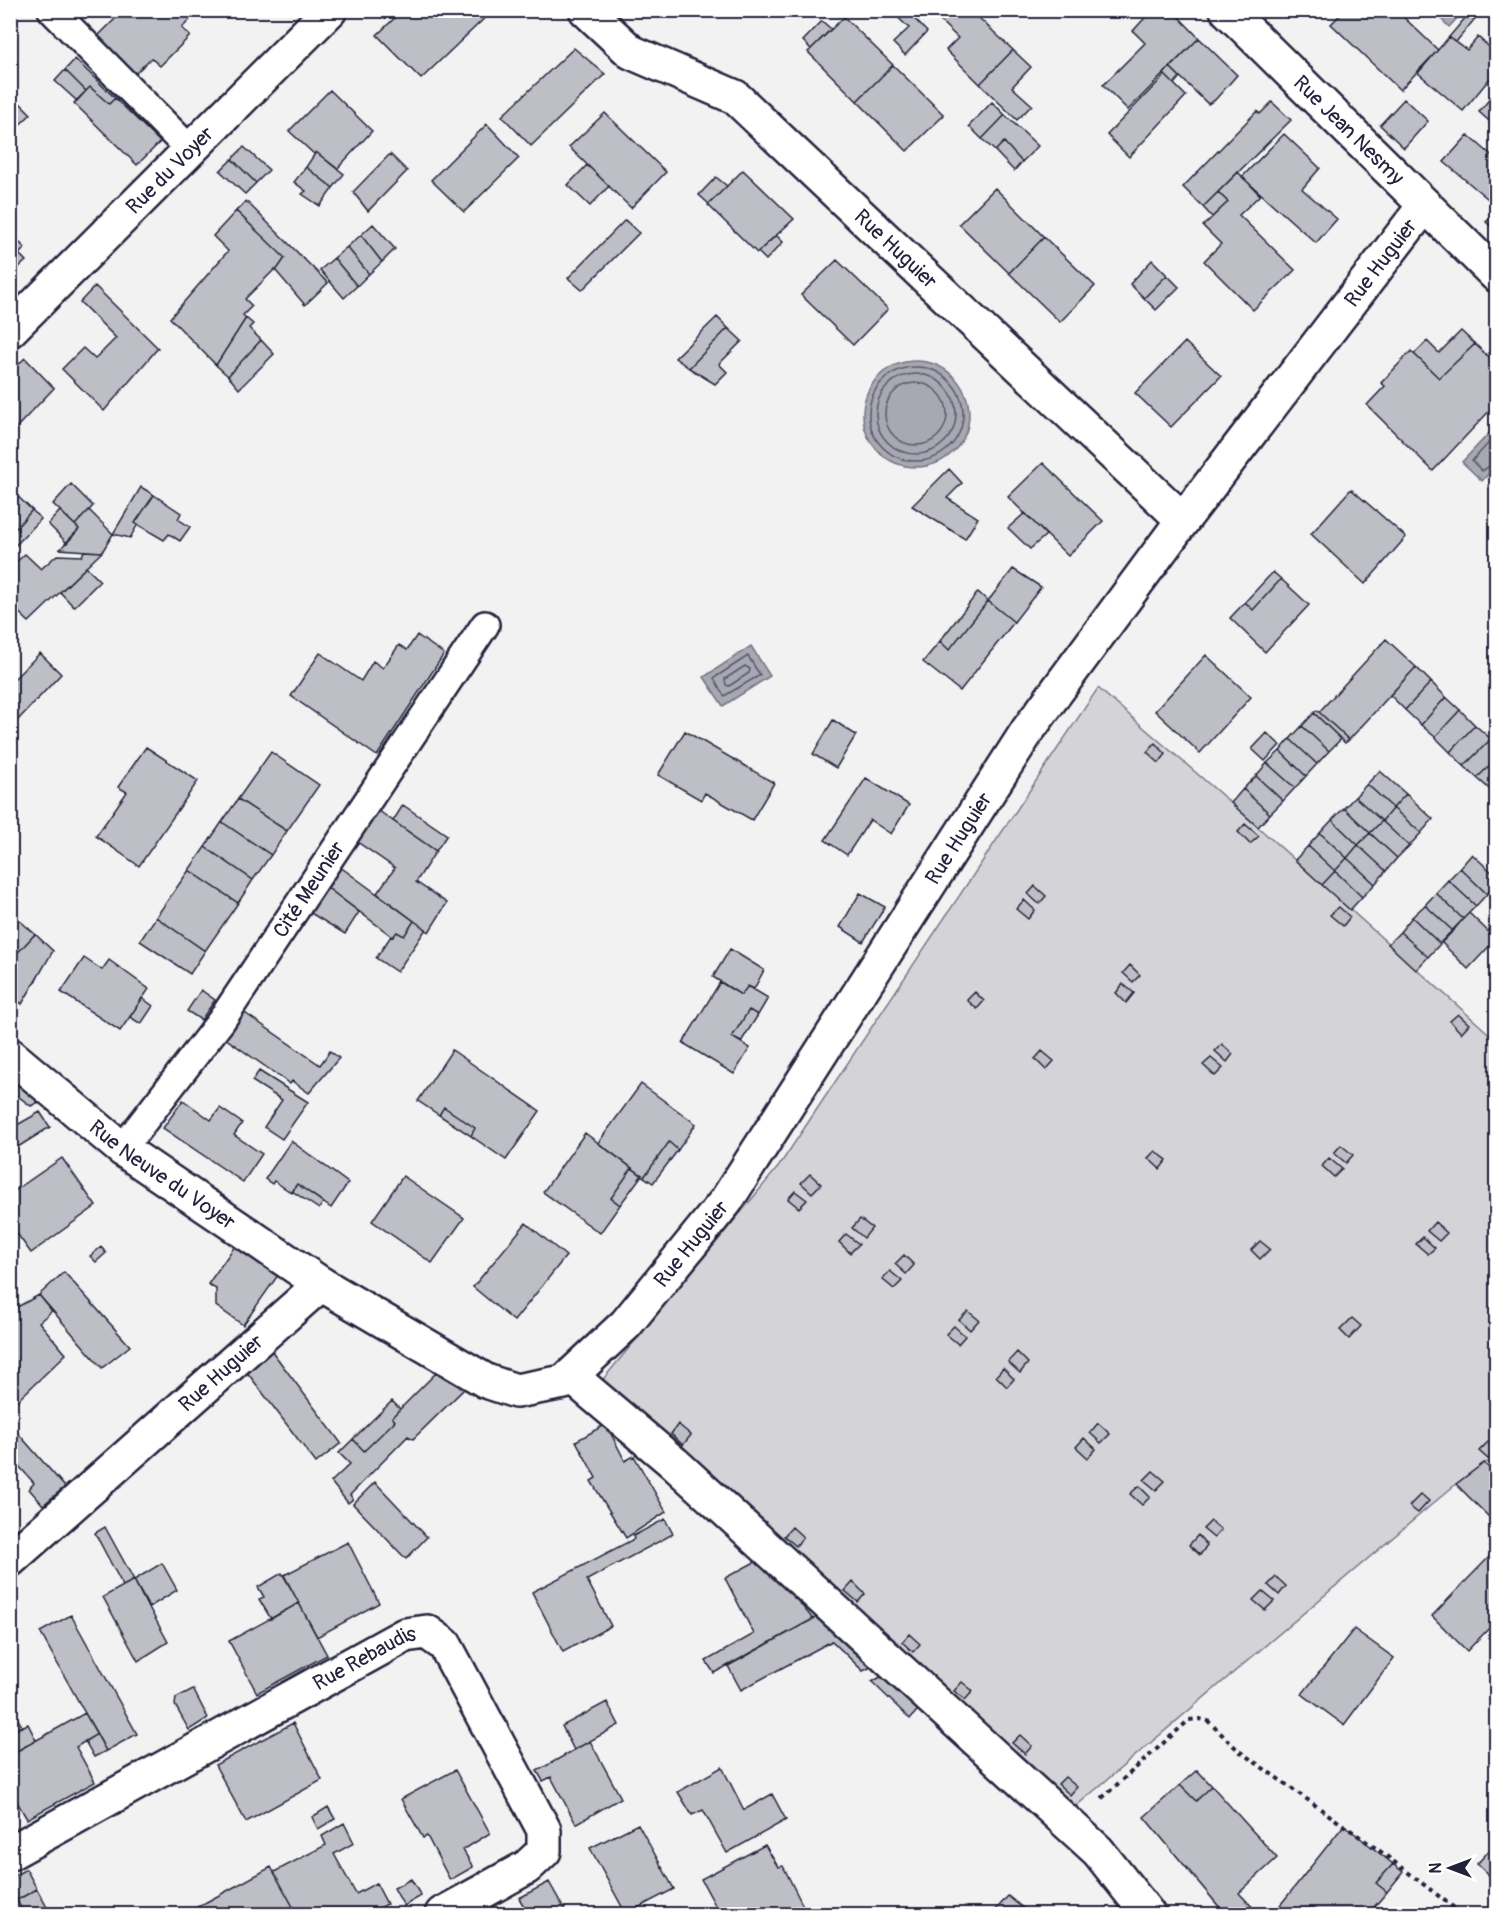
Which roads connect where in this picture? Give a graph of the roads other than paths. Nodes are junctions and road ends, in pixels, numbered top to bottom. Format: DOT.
graph roads {
  1 [pos="52,10"];
  2 [pos="330,10"];
  3 [pos="586,10"];
  4 [pos="1227,10"];
  5 [pos="190,150"];
  6 [pos="1425,205"];
  7 [pos="1497,275"];
  8 [pos="10,330"];
  9 [pos="1182,520"];
  10 [pos="485,625"];
  11 [pos="10,1055"];
  12 [pos="122,1149"];
  13 [pos="321,1284"];
  14 [pos="571,1376"];
  15 [pos="10,1560"];
  16 [pos="10,1853"];
  17 [pos="442,1914"];
  18 [pos="1148,1914"];
  1 -- 5 [label="lane"];
  2 -- 5 [label="street, Rue du Voyer"];
  3 -- 9 [label="street, Rue Huguier"];
  4 -- 6 [label="street, Rue Jean Nesmy"];
  5 -- 8 [label="street, Rue du Voyer"];
  6 -- 7 [label="street, Rue Jean Nesmy"];
  6 -- 9 [label="street, Rue Huguier"];
  9 -- 14 [label="street, Rue Huguier"];
  10 -- 12 [label="lane, Cité Meunier"];
  11 -- 12 [label="street, Rue Neuve du Voyer"];
  12 -- 13 [label="street, Rue Neuve du Voyer"];
  13 -- 14 [label="street, Rue Huguier"];
  13 -- 15 [label="street, Rue Huguier"];
  14 -- 18 [label="street"];
  16 -- 17 [label="street, Rue Rebaudis"];
}
